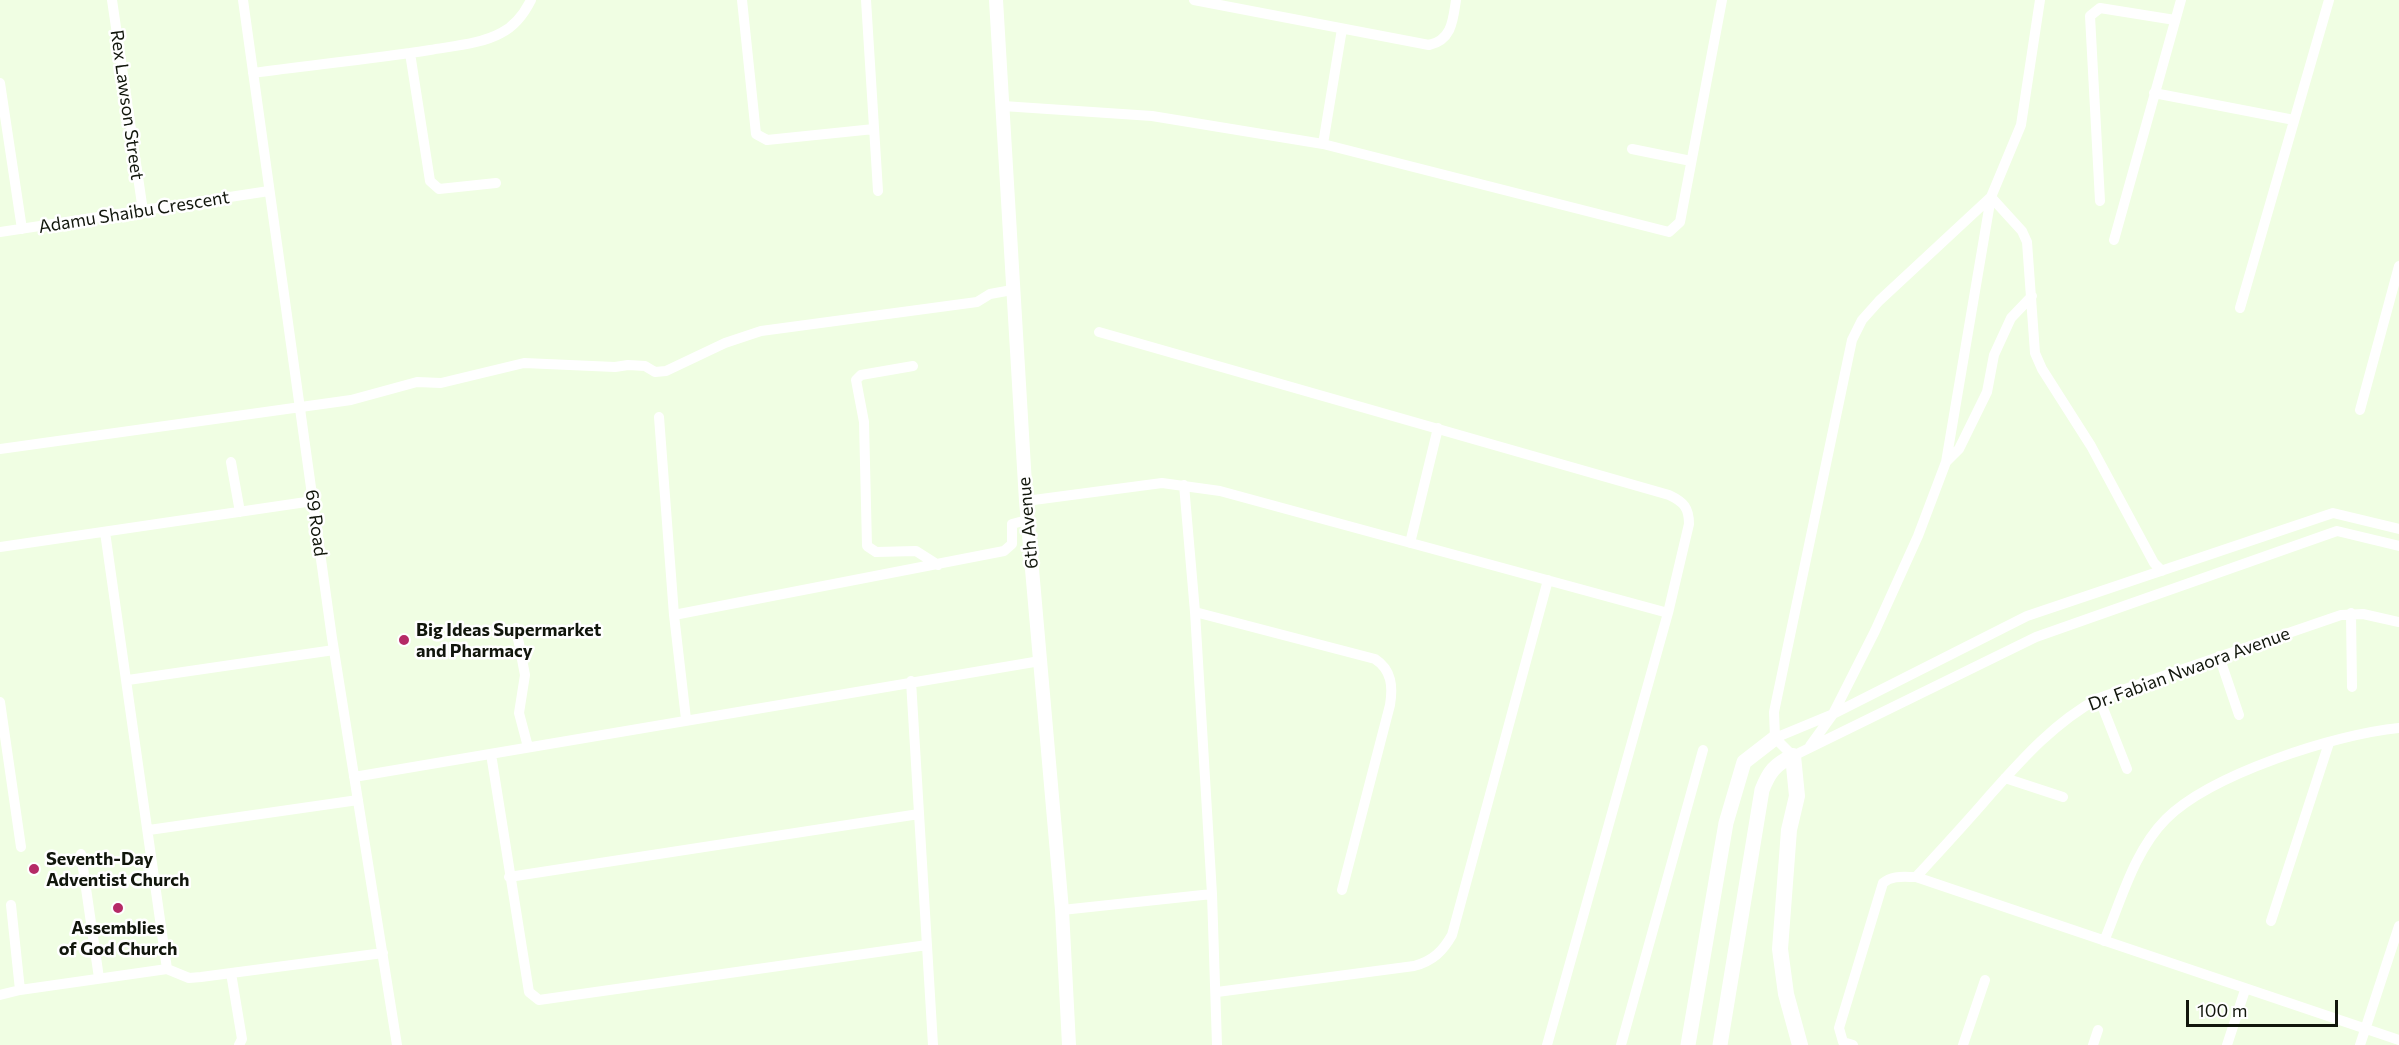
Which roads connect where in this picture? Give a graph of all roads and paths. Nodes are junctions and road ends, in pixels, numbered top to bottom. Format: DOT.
graph roads {
  1 [pos="112,0"];
  2 [pos="243,0"];
  3 [pos="531,0"];
  4 [pos="742,0"];
  5 [pos="866,0"];
  6 [pos="996,0"];
  7 [pos="1194,0"];
  8 [pos="1456,0"];
  9 [pos="1722,0"];
  10 [pos="2040,0"];
  11 [pos="2181,0"];
  12 [pos="2329,0"];
  13 [pos="2175,20"];
  14 [pos="1342,29"];
  15 [pos="410,53"];
  16 [pos="253,73"];
  17 [pos="0,83"];
  18 [pos="2154,93"];
  19 [pos="1003,106"];
  20 [pos="2294,120"];
  21 [pos="874,129"];
  22 [pos="1323,144"];
  23 [pos="1632,149"];
  24 [pos="1691,160"];
  25 [pos="496,183"];
  26 [pos="268,191"];
  27 [pos="878,191"];
  28 [pos="1991,197"];
  29 [pos="2100,201"];
  30 [pos="143,211"];
  31 [pos="22,229"];
  32 [pos="0,232"];
  33 [pos="2114,240"];
  34 [pos="2399,266"];
  35 [pos="1012,290"];
  36 [pos="2032,296"];
  37 [pos="2240,308"];
  38 [pos="1099,332"];
  39 [pos="913,366"];
  40 [pos="299,406"];
  41 [pos="2360,410"];
  42 [pos="659,417"];
  43 [pos="1438,428"];
  44 [pos="0,449"];
  45 [pos="231,462"];
  46 [pos="1946,462"];
  47 [pos="1184,484"];
  48 [pos="313,501"];
  49 [pos="1026,501"];
  50 [pos="240,512"];
  51 [pos="1027,520"];
  52 [pos="2399,529"];
  53 [pos="105,532"];
  54 [pos="1410,543"];
  55 [pos="2399,546"];
  56 [pos="0,547"];
  57 [pos="938,565"];
  58 [pos="2162,571"];
  59 [pos="1548,580"];
  60 [pos="1195,612"];
  61 [pos="1668,613"];
  62 [pos="2351,613"];
  63 [pos="674,615"];
  64 [pos="2399,622"];
  65 [pos="516,628"];
  66 [pos="334,650"];
  67 [pos="2219,656"];
  68 [pos="1040,661"];
  69 [pos="128,680"];
  70 [pos="911,681"];
  71 [pos="2352,687"];
  72 [pos="2099,698"];
  73 [pos="0,704"];
  74 [pos="1833,714"];
  75 [pos="2239,715"];
  76 [pos="686,719"];
  77 [pos="2399,728"];
  78 [pos="1775,738"];
  79 [pos="2329,743"];
  80 [pos="528,747"];
  81 [pos="1809,748"];
  82 [pos="1703,750"];
  83 [pos="490,754"];
  84 [pos="1792,756"];
  85 [pos="2127,769"];
  86 [pos="354,777"];
  87 [pos="2005,778"];
  88 [pos="2063,797"];
  89 [pos="357,800"];
  90 [pos="919,814"];
  91 [pos="149,830"];
  92 [pos="21,847"];
  93 [pos="81,854"];
  94 [pos="508,877"];
  95 [pos="1916,877"];
  96 [pos="1342,891"];
  97 [pos="1212,894"];
  98 [pos="11,905"];
  99 [pos="1062,910"];
  100 [pos="2271,921"];
  101 [pos="2399,926"];
  102 [pos="2104,941"];
  103 [pos="927,945"];
  104 [pos="383,953"];
  105 [pos="167,969"];
  106 [pos="231,973"];
  107 [pos="99,978"];
  108 [pos="1984,980"];
  109 [pos="20,990"];
  110 [pos="2245,990"];
  111 [pos="1216,992"];
  112 [pos="0,995"];
  113 [pos="2364,1029"];
  114 [pos="2098,1030"];
  115 [pos="2399,1040"];
  116 [pos="239,1045"];
  117 [pos="397,1045"];
  118 [pos="933,1045"];
  119 [pos="1069,1045"];
  120 [pos="1217,1045"];
  121 [pos="1547,1045"];
  122 [pos="1621,1045"];
  123 [pos="1688,1045"];
  124 [pos="1720,1045"];
  125 [pos="1800,1045"];
  126 [pos="1853,1045"];
  127 [pos="1963,1045"];
  128 [pos="2093,1045"];
  129 [pos="2227,1045"];
  130 [pos="2360,1045"];
  1 -- 30 [label="street, Rex Lawson Street"];
  2 -- 16 [label="street, 69 Road"];
  3 -- 15 [label="street"];
  4 -- 21 [label="street"];
  5 -- 21 [label="street"];
  6 -- 19 [label="street, 6th Avenue"];
  7 -- 14 [label="street"];
  8 -- 14 [label="street"];
  9 -- 24 [label="street"];
  10 -- 28 [label="street"];
  11 -- 13 [label="street"];
  12 -- 20 [label="street"];
  13 -- 18 [label="street"];
  13 -- 29 [label="street"];
  14 -- 22 [label="street"];
  15 -- 16 [label="street"];
  15 -- 25 [label="street"];
  16 -- 26 [label="street, 69 Road"];
  17 -- 31 [label="street"];
  18 -- 20 [label="street"];
  18 -- 33 [label="street"];
  19 -- 22 [label="street"];
  19 -- 35 [label="street, 6th Avenue"];
  20 -- 37 [label="street"];
  21 -- 27 [label="street"];
  22 -- 24 [label="street"];
  23 -- 24 [label="street"];
  26 -- 30 [label="street, Adamu Shaibu Crescent"];
  26 -- 40 [label="street, 69 Road"];
  28 -- 36 [label="street"];
  28 -- 46 [label="street"];
  28 -- 78 [label="street"];
  30 -- 31 [label="street, Adamu Shaibu Crescent"];
  31 -- 32 [label="street, Adamu Shaibu Crescent"];
  34 -- 41 [label="street"];
  35 -- 40 [label="street"];
  35 -- 49 [label="street, 6th Avenue"];
  36 -- 46 [label="street"];
  36 -- 58 [label="street"];
  38 -- 43 [label="street"];
  39 -- 57 [label="street"];
  40 -- 44 [label="street"];
  40 -- 48 [label="street, 69 Road"];
  42 -- 63 [label="street"];
  43 -- 54 [label="street"];
  43 -- 61 [label="street"];
  45 -- 50 [label="street"];
  46 -- 74 [label="street"];
  47 -- 49 [label="street"];
  47 -- 54 [label="street"];
  47 -- 60 [label="street"];
  48 -- 50 [label="street"];
  48 -- 66 [label="street, 69 Road"];
  49 -- 51 [label="street, 6th Avenue"];
  50 -- 53 [label="street"];
  51 -- 57 [label="street"];
  51 -- 68 [label="street, 6th Avenue"];
  52 -- 58 [label="street"];
  53 -- 56 [label="street"];
  53 -- 69 [label="street"];
  54 -- 59 [label="street"];
  55 -- 81 [label="street"];
  57 -- 63 [label="street"];
  58 -- 74 [label="street"];
  59 -- 61 [label="street"];
  59 -- 111 [label="street"];
  60 -- 96 [label="street"];
  60 -- 97 [label="street"];
  61 -- 121 [label="street"];
  62 -- 64 [label="street"];
  62 -- 67 [label="street, Dr. Fabian Nwaora Avenue"];
  62 -- 71 [label="street"];
  63 -- 76 [label="street"];
  65 -- 80 [label="street"];
  66 -- 69 [label="street"];
  66 -- 86 [label="street, 69 Road"];
  67 -- 72 [label="street, Dr. Fabian Nwaora Avenue"];
  67 -- 75 [label="street"];
  68 -- 70 [label="street"];
  68 -- 99 [label="street, 6th Avenue"];
  69 -- 91 [label="street"];
  70 -- 76 [label="street"];
  70 -- 90 [label="street"];
  72 -- 85 [label="street"];
  72 -- 87 [label="street, Dr. Fabian Nwaora Avenue"];
  73 -- 92 [label="street"];
  74 -- 78 [label="street"];
  74 -- 81 [label="street"];
  76 -- 80 [label="street"];
  77 -- 79 [label="street"];
  78 -- 84 [label="street"];
  78 -- 123 [label="main road"];
  79 -- 100 [label="street"];
  79 -- 102 [label="street"];
  80 -- 83 [label="street"];
  81 -- 84 [label="street"];
  82 -- 122 [label="street"];
  83 -- 86 [label="street"];
  83 -- 94 [label="street"];
  84 -- 124 [label="main road"];
  84 -- 125 [label="highway"];
  86 -- 89 [label="street, 69 Road"];
  87 -- 88 [label="street"];
  87 -- 95 [label="street, Dr. Fabian Nwaora Avenue"];
  89 -- 91 [label="street"];
  89 -- 104 [label="street, 69 Road"];
  90 -- 94 [label="street"];
  90 -- 103 [label="street"];
  91 -- 105 [label="street"];
  93 -- 107 [label="street"];
  94 -- 103 [label="street"];
  95 -- 102 [label="street"];
  95 -- 126 [label="street"];
  97 -- 99 [label="street"];
  97 -- 111 [label="street"];
  98 -- 109 [label="street"];
  99 -- 119 [label="street, 6th Avenue"];
  101 -- 113 [label="street"];
  102 -- 110 [label="street"];
  103 -- 118 [label="street"];
  104 -- 106 [label="street"];
  104 -- 117 [label="street, 69 Road"];
  105 -- 106 [label="street"];
  105 -- 107 [label="street"];
  106 -- 116 [label="street"];
  107 -- 109 [label="street"];
  108 -- 127 [label="street"];
  109 -- 112 [label="street"];
  110 -- 113 [label="street"];
  110 -- 129 [label="street"];
  111 -- 120 [label="street"];
  113 -- 115 [label="street"];
  113 -- 130 [label="street"];
  114 -- 128 [label="street"];
}
